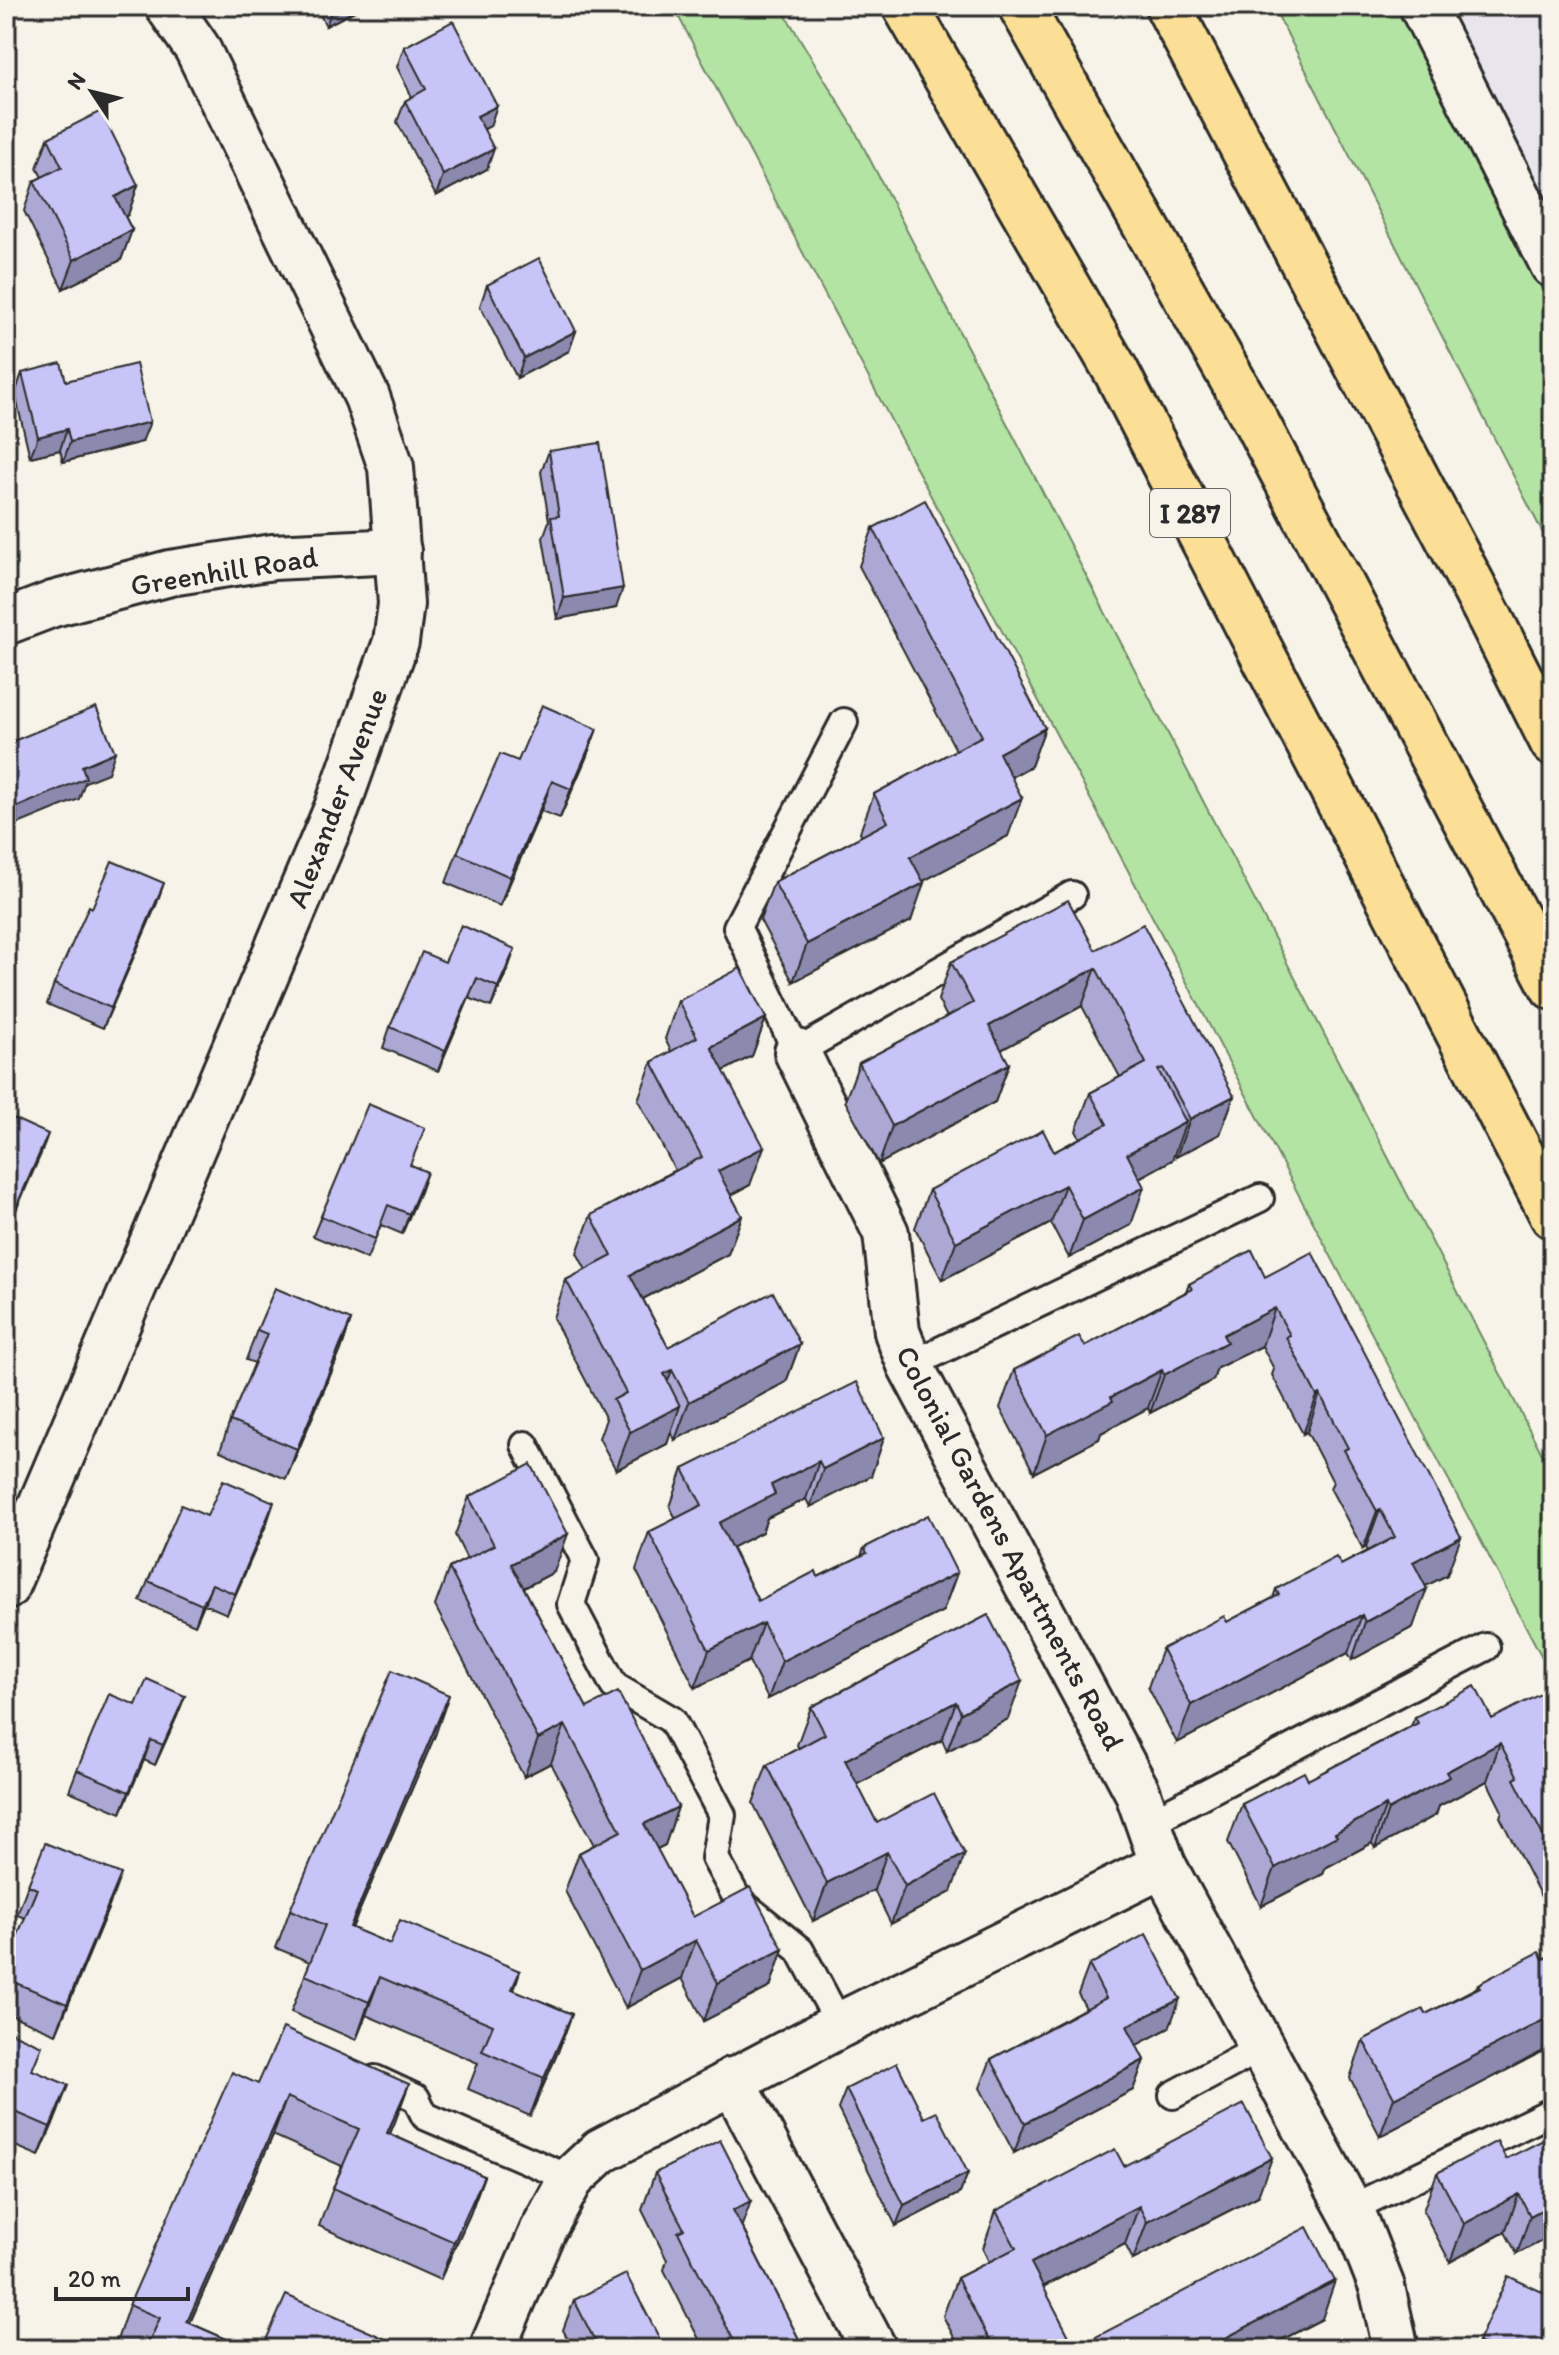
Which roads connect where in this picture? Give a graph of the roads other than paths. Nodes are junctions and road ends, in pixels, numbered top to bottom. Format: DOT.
graph roads {
  1 [pos="168,6"];
  2 [pos="905,6"];
  3 [pos="1021,6"];
  4 [pos="1168,6"];
  5 [pos="1422,6"];
  6 [pos="1547,241"];
  7 [pos="398,551"];
  8 [pos="6,622"];
  9 [pos="844,722"];
  10 [pos="1553,743"];
  11 [pos="1072,895"];
  12 [pos="1553,987"];
  13 [pos="797,1052"];
  14 [pos="1260,1198"];
  15 [pos="1553,1216"];
  16 [pos="910,1365"];
  17 [pos="525,1445"];
  18 [pos="6,1587"];
  19 [pos="1486,1647"];
  20 [pos="1148,1823"];
  21 [pos="1163,1865"];
  22 [pos="840,2025"];
  23 [pos="1263,2047"];
  24 [pos="350,2068"];
  25 [pos="732,2080"];
  26 [pos="1173,2095"];
  27 [pos="1553,2111"];
  28 [pos="571,2179"];
  29 [pos="1350,2209"];
  30 [pos="492,2349"];
  31 [pos="874,2349"];
  32 [pos="1396,2349"];
  1 -- 7 [label="street, Alexander Avenue"];
  2 -- 15 [label="highway, I 287"];
  3 -- 12 [label="highway"];
  4 -- 10 [label="highway"];
  5 -- 6 [label="street"];
  7 -- 8 [label="street, Greenhill Road"];
  7 -- 18 [label="street, Alexander Avenue"];
  9 -- 13 [label="lane"];
  11 -- 13 [label="lane"];
  13 -- 16 [label="street, Colonial Gardens Apartments Road"];
  14 -- 16 [label="lane"];
  16 -- 20 [label="street, Colonial Gardens Apartments Road"];
  17 -- 22 [label="lane"];
  19 -- 20 [label="lane"];
  20 -- 21 [label="street, Colonial Gardens Apartments Road"];
  21 -- 22 [label="street"];
  21 -- 23 [label="street, Colonial Gardens Apartments Road"];
  22 -- 25 [label="street"];
  23 -- 26 [label="lane"];
  23 -- 29 [label="street, Colonial Gardens Apartments Road"];
  24 -- 28 [label="lane"];
  25 -- 28 [label="street"];
  25 -- 31 [label="street"];
  27 -- 29 [label="lane"];
  28 -- 30 [label="street"];
  29 -- 32 [label="street, Colonial Gardens Apartments Road"];
}
